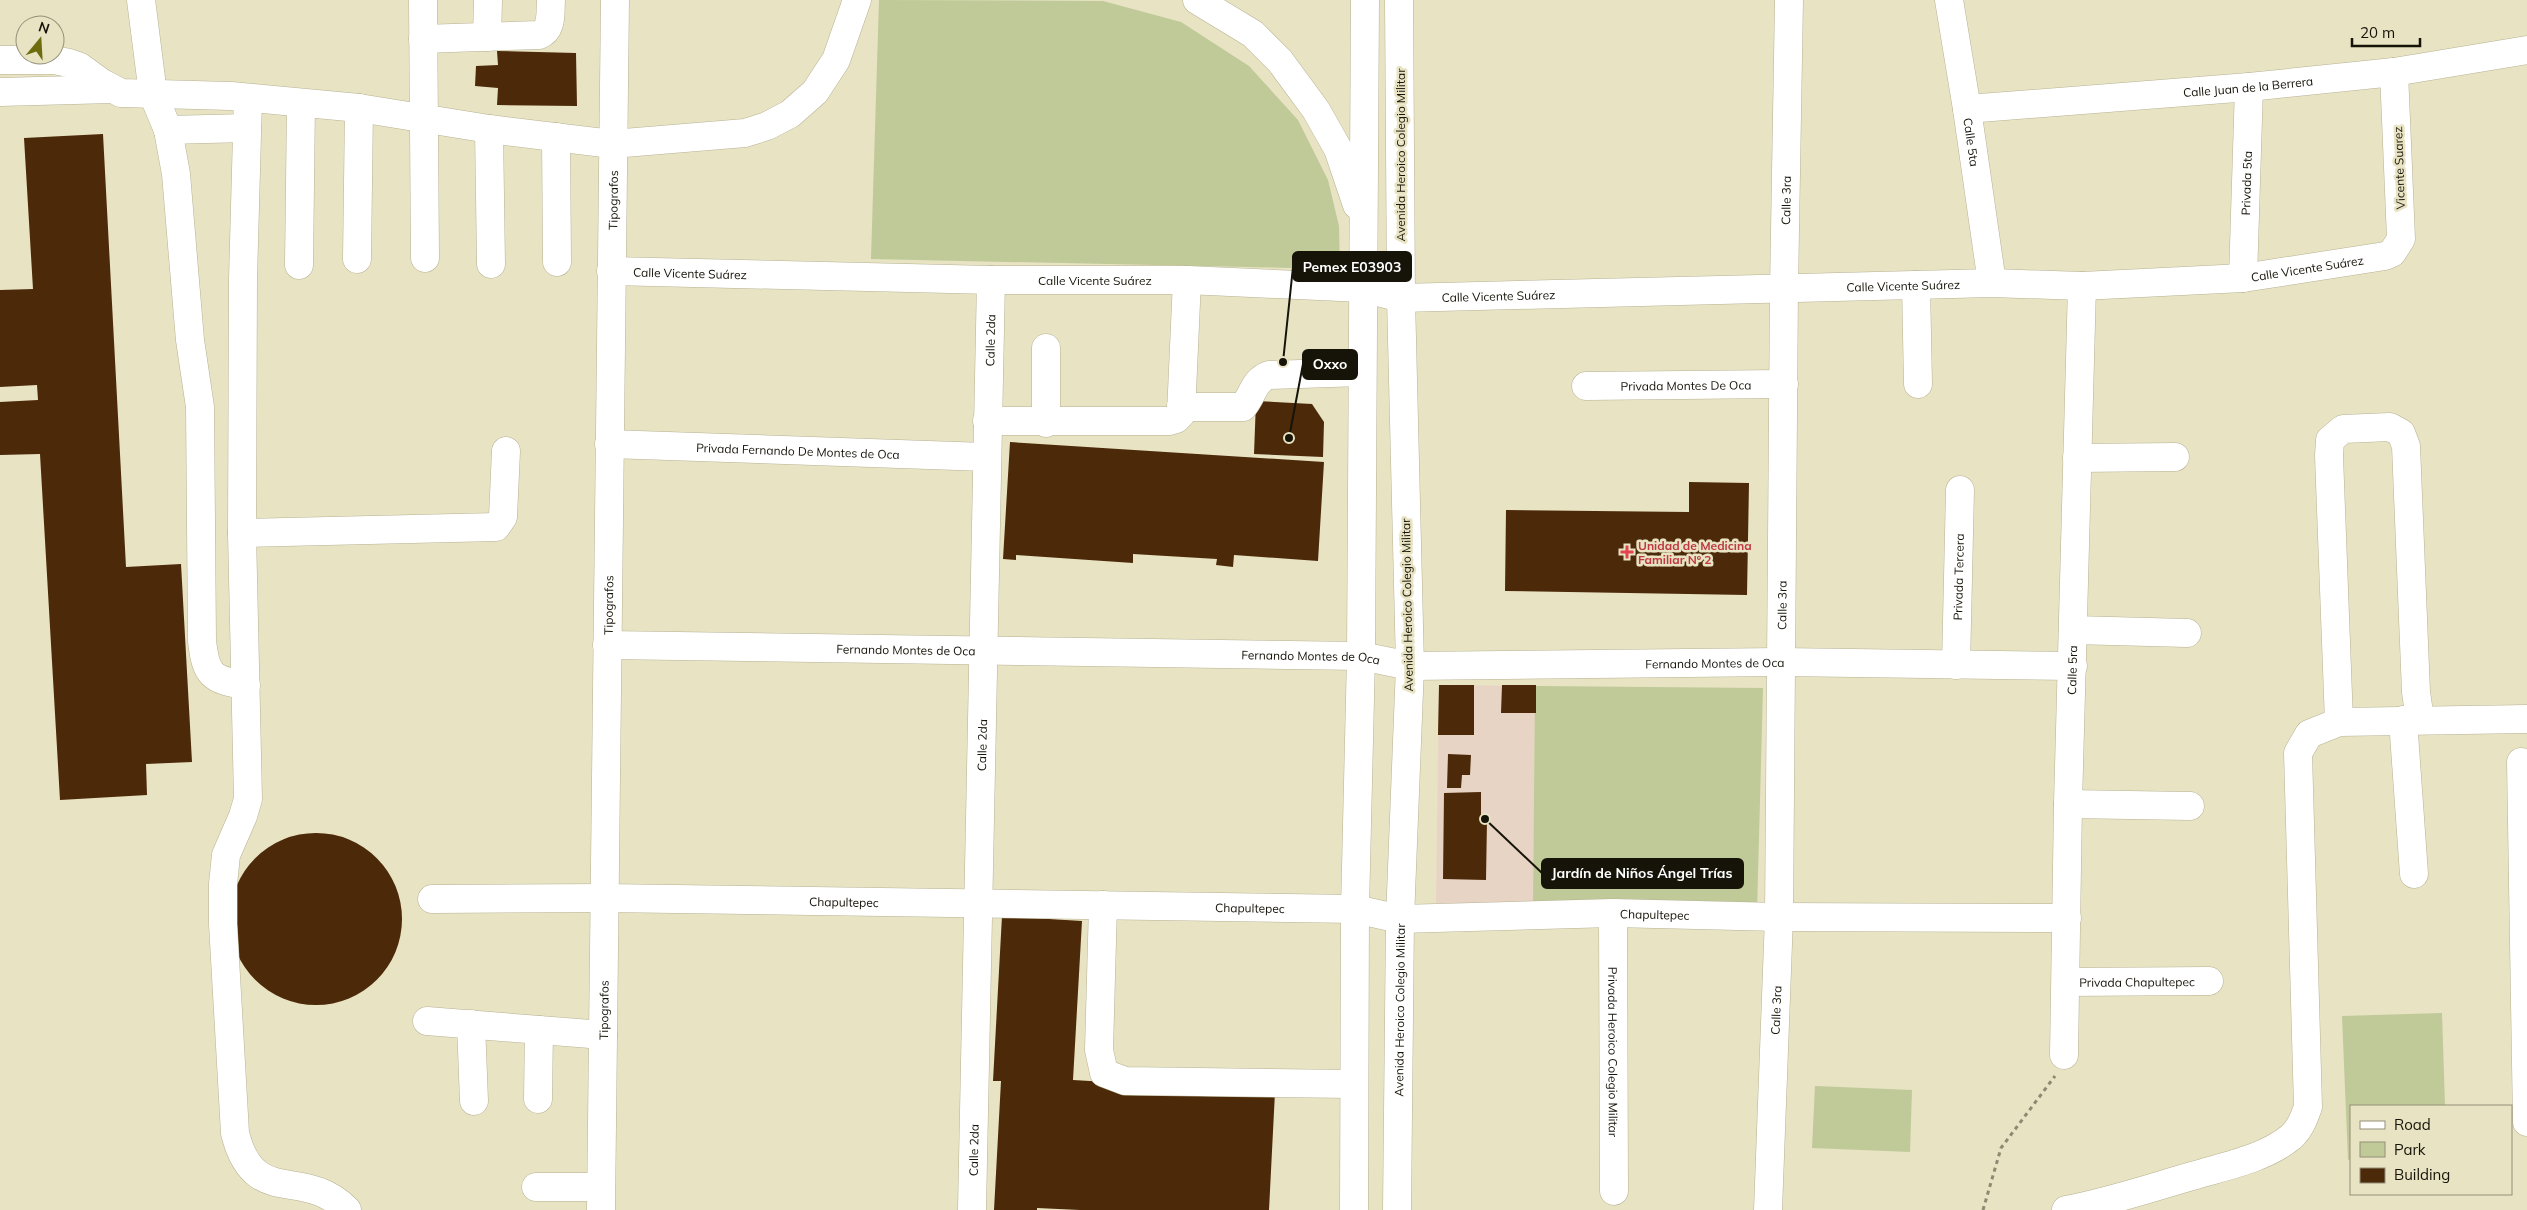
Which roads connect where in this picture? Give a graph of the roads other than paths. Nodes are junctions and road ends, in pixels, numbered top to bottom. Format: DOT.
graph roads {
  1 [pos="141,0"];
  2 [pos="423,0"];
  3 [pos="488,0"];
  4 [pos="551,0"];
  5 [pos="614,0"];
  6 [pos="857,0"];
  7 [pos="1197,0"];
  8 [pos="1366,0"];
  9 [pos="1399,0"];
  10 [pos="1789,0"];
  11 [pos="1949,0"];
  12 [pos="486,37"];
  13 [pos="423,39"];
  14 [pos="2527,50"];
  15 [pos="0,60"];
  16 [pos="2394,72"];
  17 [pos="2248,87"];
  18 [pos="112,89"];
  19 [pos="0,92"];
  20 [pos="153,94"];
  21 [pos="248,98"];
  22 [pos="301,103"];
  23 [pos="359,108"];
  24 [pos="1968,109"];
  25 [pos="423,120"];
  26 [pos="247,128"];
  27 [pos="490,129"];
  28 [pos="168,130"];
  29 [pos="556,138"];
  30 [pos="612,144"];
  31 [pos="1363,222"];
  32 [pos="2385,256"];
  33 [pos="425,258"];
  34 [pos="357,259"];
  35 [pos="557,262"];
  36 [pos="491,264"];
  37 [pos="299,266"];
  38 [pos="611,271"];
  39 [pos="2243,278"];
  40 [pos="991,280"];
  41 [pos="1187,280"];
  42 [pos="1992,283"];
  43 [pos="1916,285"];
  44 [pos="2082,286"];
  45 [pos="1362,288"];
  46 [pos="1784,289"];
  47 [pos="1401,298"];
  48 [pos="1046,348"];
  49 [pos="1362,372"];
  50 [pos="1784,384"];
  51 [pos="1918,384"];
  52 [pos="1586,386"];
  53 [pos="1181,407"];
  54 [pos="987,421"];
  55 [pos="1046,423"];
  56 [pos="609,444"];
  57 [pos="506,451"];
  58 [pos="986,457"];
  59 [pos="2175,457"];
  60 [pos="2077,458"];
  61 [pos="1960,490"];
  62 [pos="242,533"];
  63 [pos="2073,630"];
  64 [pos="2187,634"];
  65 [pos="607,645"];
  66 [pos="985,650"];
  67 [pos="1361,656"];
  68 [pos="1781,662"];
  69 [pos="1956,665"];
  70 [pos="1410,666"];
  71 [pos="2073,666"];
  72 [pos="246,685"];
  73 [pos="2527,719"];
  74 [pos="2411,720"];
  75 [pos="2339,722"];
  76 [pos="2521,762"];
  77 [pos="2068,804"];
  78 [pos="2190,806"];
  79 [pos="2414,874"];
  80 [pos="604,898"];
  81 [pos="432,899"];
  82 [pos="979,903"];
  83 [pos="1103,906"];
  84 [pos="1355,909"];
  85 [pos="1613,913"];
  86 [pos="1779,917"];
  87 [pos="2067,918"];
  88 [pos="1400,919"];
  89 [pos="2209,981"];
  90 [pos="2066,982"];
  91 [pos="427,1021"];
  92 [pos="471,1024"];
  93 [pos="539,1030"];
  94 [pos="603,1035"];
  95 [pos="2064,1055"];
  96 [pos="1354,1084"];
  97 [pos="538,1099"];
  98 [pos="474,1101"];
  99 [pos="2527,1122"];
  100 [pos="536,1187"];
  101 [pos="1614,1191"];
  102 [pos="601,1199"];
  103 [pos="347,1210"];
  104 [pos="972,1210"];
  105 [pos="1354,1210"];
  106 [pos="1397,1210"];
  107 [pos="1768,1210"];
  108 [pos="2066,1210"];
  1 -- 20 [label="street"];
  2 -- 13 [label="street"];
  3 -- 12 [label="street"];
  4 -- 12 [label="street"];
  5 -- 30 [label="street, Tipografos"];
  6 -- 30 [label="street"];
  7 -- 31 [label="street"];
  8 -- 31 [label="street"];
  9 -- 47 [label="street, Avenida Heroico Colegio Militar"];
  10 -- 46 [label="street, Calle 3ra"];
  11 -- 24 [label="street, Calle 5ta"];
  12 -- 13 [label="street"];
  13 -- 25 [label="street"];
  14 -- 16 [label="street, Calle Juan de la Berrera"];
  15 -- 18 [label="street"];
  16 -- 17 [label="street, Calle Juan de la Berrera"];
  16 -- 32 [label="street, Vicente Suarez"];
  17 -- 24 [label="street, Calle Juan de la Berrera"];
  17 -- 39 [label="street, Privada 5ta"];
  18 -- 19 [label="street"];
  18 -- 20 [label="street"];
  20 -- 21 [label="street"];
  20 -- 28 [label="street"];
  21 -- 22 [label="street"];
  21 -- 26 [label="street"];
  22 -- 23 [label="street"];
  22 -- 37 [label="street"];
  23 -- 25 [label="street"];
  23 -- 34 [label="street"];
  24 -- 42 [label="street, Calle 5ta"];
  25 -- 27 [label="street"];
  25 -- 33 [label="street"];
  26 -- 28 [label="street"];
  26 -- 62 [label="street"];
  27 -- 29 [label="street"];
  27 -- 36 [label="street"];
  28 -- 72 [label="street"];
  29 -- 30 [label="street"];
  29 -- 35 [label="street"];
  30 -- 38 [label="street, Tipografos"];
  31 -- 45 [label="street"];
  32 -- 39 [label="street, Calle Vicente Suárez"];
  38 -- 40 [label="street, Calle Vicente Suárez"];
  38 -- 56 [label="street, Tipografos"];
  39 -- 44 [label="street, Calle Vicente Suárez"];
  40 -- 41 [label="street, Calle Vicente Suárez"];
  40 -- 54 [label="street, Calle 2da"];
  41 -- 45 [label="street, Calle Vicente Suárez"];
  41 -- 53 [label="street"];
  42 -- 43 [label="street, Calle Vicente Suárez"];
  42 -- 44 [label="street, Calle Vicente Suárez"];
  43 -- 46 [label="street, Calle Vicente Suárez"];
  43 -- 51 [label="street"];
  44 -- 60 [label="street, Calle 5ra"];
  45 -- 47 [label="street, Calle Vicente Suárez"];
  45 -- 49 [label="street"];
  46 -- 47 [label="street, Calle Vicente Suárez"];
  46 -- 50 [label="street, Calle 3ra"];
  47 -- 70 [label="street, Avenida Heroico Colegio Militar"];
  48 -- 55 [label="street"];
  49 -- 53 [label="street"];
  49 -- 67 [label="street"];
  50 -- 52 [label="street, Privada Montes De Oca"];
  50 -- 68 [label="street, Calle 3ra"];
  53 -- 55 [label="street"];
  54 -- 55 [label="street"];
  54 -- 58 [label="street, Calle 2da"];
  56 -- 58 [label="street, Privada Fernando De Montes de Oca"];
  56 -- 65 [label="street, Tipografos"];
  57 -- 62 [label="street"];
  58 -- 66 [label="street, Calle 2da"];
  59 -- 60 [label="street"];
  60 -- 63 [label="street, Calle 5ra"];
  61 -- 69 [label="street, Privada Tercera"];
  62 -- 72 [label="street"];
  63 -- 64 [label="street"];
  63 -- 71 [label="street, Calle 5ra"];
  65 -- 66 [label="street, Fernando Montes de Oca"];
  65 -- 80 [label="street, Tipografos"];
  66 -- 67 [label="street, Fernando Montes de Oca"];
  66 -- 82 [label="street, Calle 2da"];
  67 -- 70 [label="street, Fernando Montes de Oca"];
  67 -- 84 [label="street"];
  68 -- 69 [label="street, Fernando Montes de Oca"];
  68 -- 70 [label="street, Fernando Montes de Oca"];
  68 -- 86 [label="street, Calle 3ra"];
  69 -- 71 [label="street, Fernando Montes de Oca"];
  70 -- 88 [label="street, Avenida Heroico Colegio Militar"];
  71 -- 77 [label="street, Calle 5ra"];
  72 -- 103 [label="street"];
  73 -- 74 [label="street"];
  74 -- 75 [label="street"];
  74 -- 75 [label="street"];
  74 -- 79 [label="street"];
  75 -- 108 [label="street"];
  76 -- 99 [label="street"];
  77 -- 78 [label="street"];
  77 -- 87 [label="street, Calle 5ra"];
  80 -- 81 [label="street, Chapultepec"];
  80 -- 82 [label="street, Chapultepec"];
  80 -- 94 [label="street, Tipografos"];
  82 -- 83 [label="street, Chapultepec"];
  82 -- 104 [label="street, Calle 2da"];
  83 -- 84 [label="street, Chapultepec"];
  83 -- 96 [label="street"];
  84 -- 88 [label="street, Chapultepec"];
  84 -- 96 [label="street"];
  85 -- 86 [label="street, Chapultepec"];
  85 -- 88 [label="street, Chapultepec"];
  85 -- 101 [label="street, Privada Heroico Colegio Militar"];
  86 -- 87 [label="street, Chapultepec"];
  86 -- 107 [label="street, Calle 3ra"];
  87 -- 90 [label="street, Calle 5ra"];
  88 -- 106 [label="street, Avenida Heroico Colegio Militar"];
  89 -- 90 [label="street, Privada Chapultepec"];
  90 -- 95 [label="street, Calle 5ra"];
  91 -- 92 [label="street"];
  92 -- 93 [label="street"];
  92 -- 98 [label="street"];
  93 -- 94 [label="street"];
  93 -- 97 [label="street"];
  94 -- 102 [label="street, Tipografos"];
  96 -- 105 [label="street"];
  100 -- 102 [label="street"];
}
